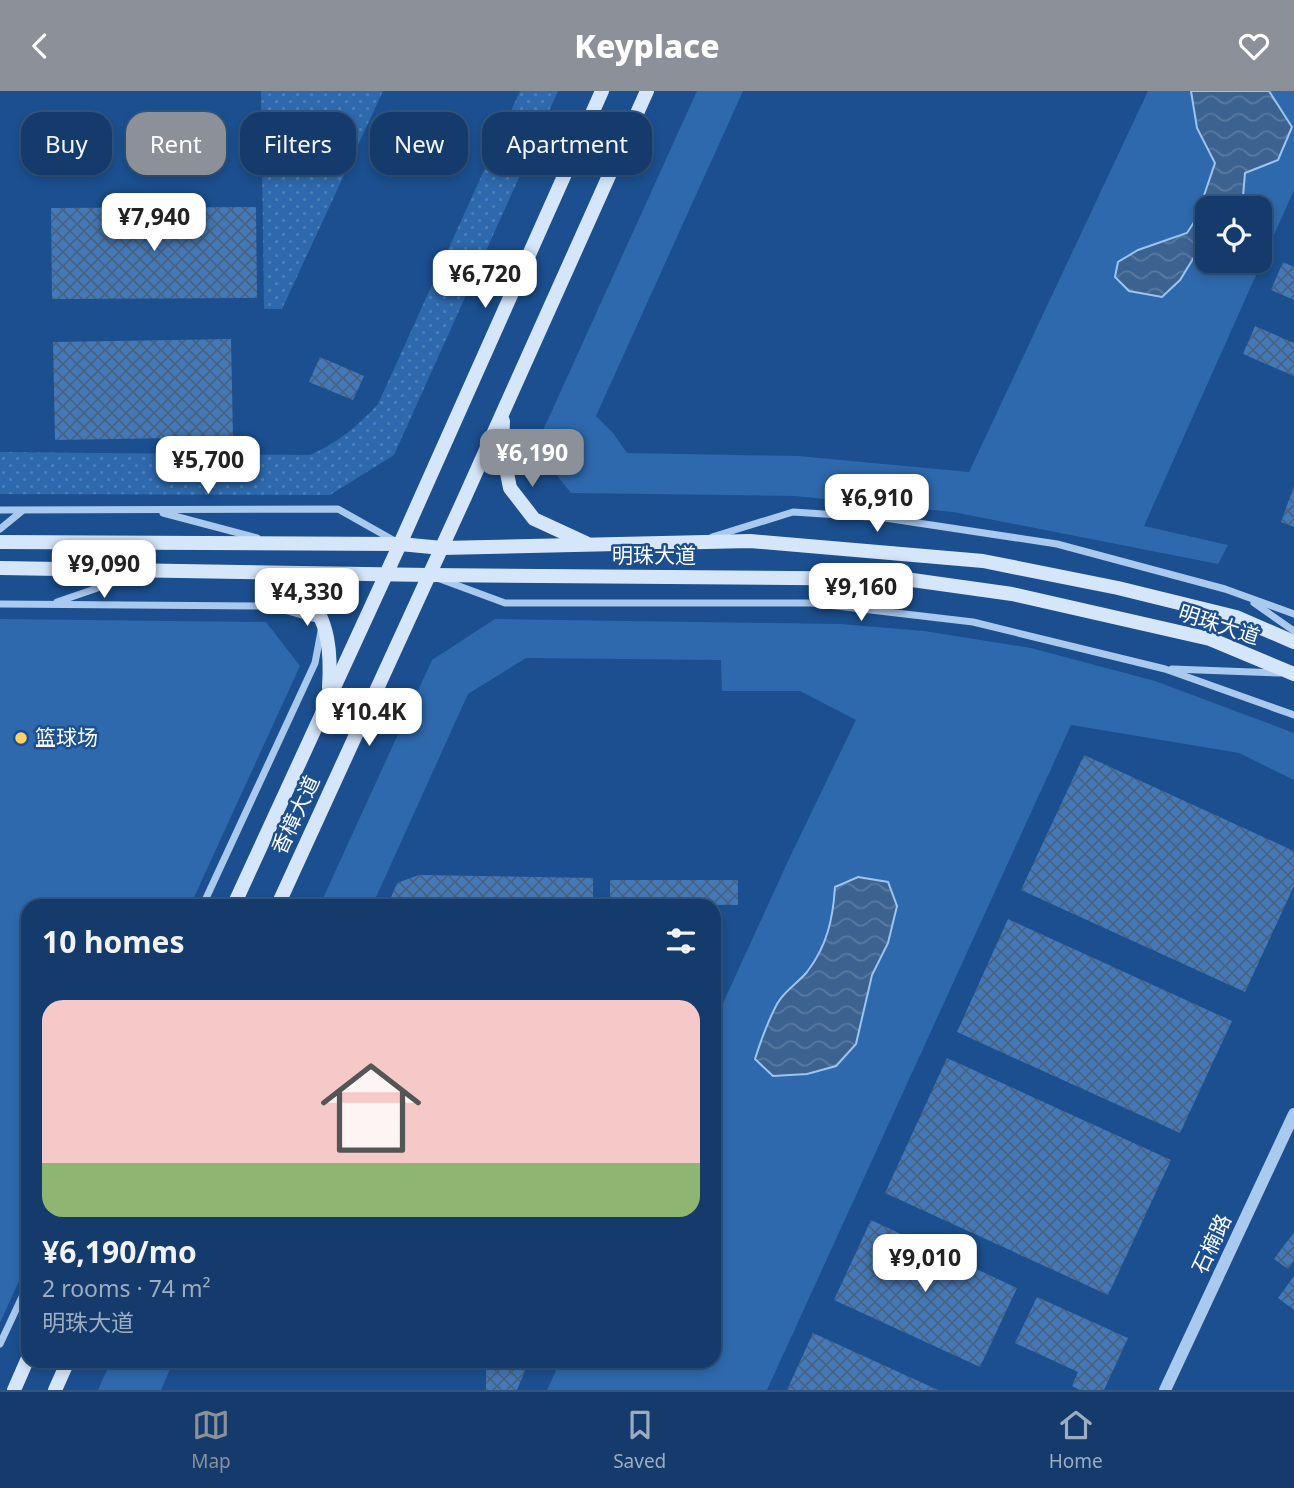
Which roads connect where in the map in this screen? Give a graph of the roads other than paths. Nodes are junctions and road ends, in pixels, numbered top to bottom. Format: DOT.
graph roads {
  1 [pos="602,91"];
  2 [pos="647,91"];
  3 [pos="503,412"];
  4 [pos="0,510"];
  5 [pos="23,510"];
  6 [pos="152,510"];
  7 [pos="0,529"];
  8 [pos="0,542"];
  9 [pos="274,543"];
  10 [pos="693,543"];
  11 [pos="400,544"];
  12 [pos="591,545"];
  13 [pos="442,548"];
  14 [pos="0,568"];
  15 [pos="150,570"];
  16 [pos="262,571"];
  17 [pos="387,573"];
  18 [pos="429,575"];
  19 [pos="1244,596"];
  20 [pos="0,604"];
  21 [pos="50,604"];
  22 [pos="1294,614"];
  23 [pos="323,621"];
  24 [pos="1294,631"];
  25 [pos="1294,642"];
  26 [pos="1165,669"];
  27 [pos="1293,674"];
  28 [pos="329,697"];
  29 [pos="1294,715"];
  30 [pos="206,899"];
  31 [pos="237,899"];
  32 [pos="281,899"];
  33 [pos="1294,1114"];
  34 [pos="21,1299"];
  35 [pos="0,1344"];
  36 [pos="24,1368"];
  37 [pos="65,1368"];
  38 [pos="14,1390"];
  39 [pos="55,1390"];
  40 [pos="1165,1390"];
  1 -- 11 [label="main road, 香樟大道"];
  2 -- 3 [label="main road, 香樟大道"];
  3 -- 12 [label="main road"];
  3 -- 13 [label="main road, 香樟大道"];
  4 -- 5 [label="street"];
  5 -- 6 [label="street"];
  5 -- 7 [label="street"];
  6 -- 9 [label="street"];
  6 -- 11 [label="street"];
  8 -- 9 [label="main road, 明珠大道"];
  9 -- 11 [label="main road, 明珠大道"];
  10 -- 12 [label="main road, 明珠大道"];
  10 -- 19 [label="street"];
  10 -- 25 [label="main road, 明珠大道"];
  11 -- 13 [label="main road, 明珠大道"];
  11 -- 17 [label="main road, 香樟大道"];
  12 -- 13 [label="main road, 明珠大道"];
  13 -- 18 [label="main road, 香樟大道"];
  14 -- 15 [label="main road, 明珠大道"];
  15 -- 16 [label="main road, 明珠大道"];
  15 -- 21 [label="street"];
  16 -- 17 [label="main road, 明珠大道"];
  16 -- 23 [label="main road"];
  17 -- 18 [label="main road, 明珠大道"];
  17 -- 28 [label="main road, 香樟大道"];
  18 -- 26 [label="street"];
  18 -- 27 [label="main road, 明珠大道"];
  18 -- 32 [label="main road, 香樟大道"];
  19 -- 22 [label="street"];
  19 -- 24 [label="street"];
  20 -- 21 [label="street"];
  21 -- 23 [label="street"];
  23 -- 28 [label="main road"];
  23 -- 30 [label="street"];
  26 -- 27 [label="street"];
  26 -- 29 [label="street"];
  28 -- 31 [label="main road, 香樟大道"];
  33 -- 40 [label="street, 石楠路"];
  34 -- 35 [label="street"];
  36 -- 38 [label="main road"];
  37 -- 39 [label="main road"];
}
